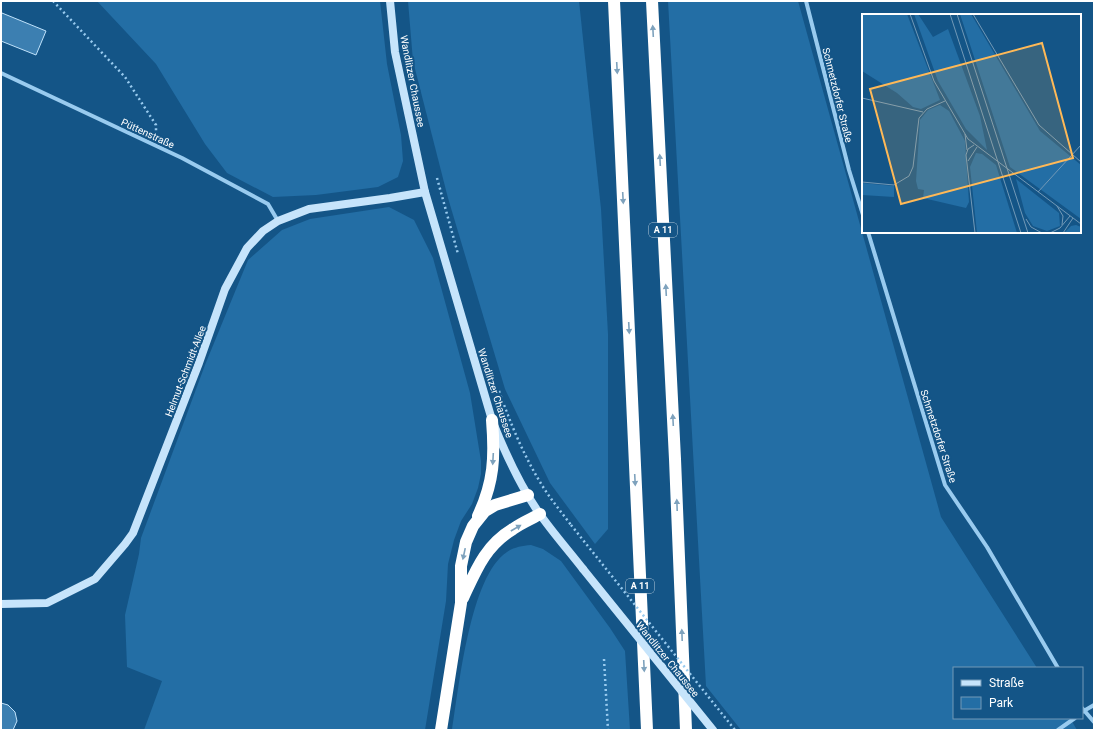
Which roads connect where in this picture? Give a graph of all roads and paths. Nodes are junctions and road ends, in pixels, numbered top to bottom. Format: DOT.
graph roads {
  1 [pos="53,1"];
  2 [pos="390,1"];
  3 [pos="614,1"];
  4 [pos="652,1"];
  5 [pos="806,1"];
  6 [pos="1,73"];
  7 [pos="156,146"];
  8 [pos="436,175"];
  9 [pos="425,192"];
  10 [pos="862,212"];
  11 [pos="278,221"];
  12 [pos="868,233"];
  13 [pos="459,257"];
  14 [pos="497,386"];
  15 [pos="492,420"];
  16 [pos="528,495"];
  17 [pos="540,514"];
  18 [pos="473,526"];
  19 [pos="461,603"];
  20 [pos="1,604"];
  21 [pos="604,659"];
  22 [pos="1057,667"];
  23 [pos="1094,705"];
  24 [pos="1083,710"];
  25 [pos="1074,719"];
  26 [pos="1094,722"];
  27 [pos="440,730"];
  28 [pos="608,730"];
  29 [pos="647,730"];
  30 [pos="686,730"];
  31 [pos="713,730"];
  32 [pos="735,730"];
  33 [pos="1058,730"];
  1 -- 7 [label="path"];
  2 -- 9 [label="main road, Wandlitzer Chaussee"];
  3 -- 29 [label="highway, A 11, one-way"];
  30 -- 4 [label="highway, A 11, one-way"];
  5 -- 10 [label="street, Schmetzdorfer Straße"];
  6 -- 7 [label="street, Püttenstraße"];
  7 -- 11 [label="street, Püttenstraße"];
  8 -- 13 [label="path"];
  9 -- 11 [label="main road, Helmut-Schmidt-Allee"];
  9 -- 15 [label="main road, Wandlitzer Chaussee"];
  11 -- 20 [label="main road, Helmut-Schmidt-Allee"];
  12 -- 22 [label="street, Schmetzdorfer Straße"];
  14 -- 32 [label="path, bridge"];
  15 -- 16 [label="main road, Wandlitzer Chaussee"];
  15 -- 18 [label="highway, one-way"];
  16 -- 17 [label="main road, Wandlitzer Chaussee"];
  16 -- 18 [label="highway"];
  19 -- 17 [label="highway, one-way"];
  17 -- 31 [label="main road, Wandlitzer Chaussee, bridge"];
  18 -- 19 [label="highway, one-way"];
  19 -- 27 [label="highway"];
  21 -- 28 [label="path"];
  23 -- 24 [label="street"];
  24 -- 26 [label="street"];
  25 -- 33 [label="street"];
}
